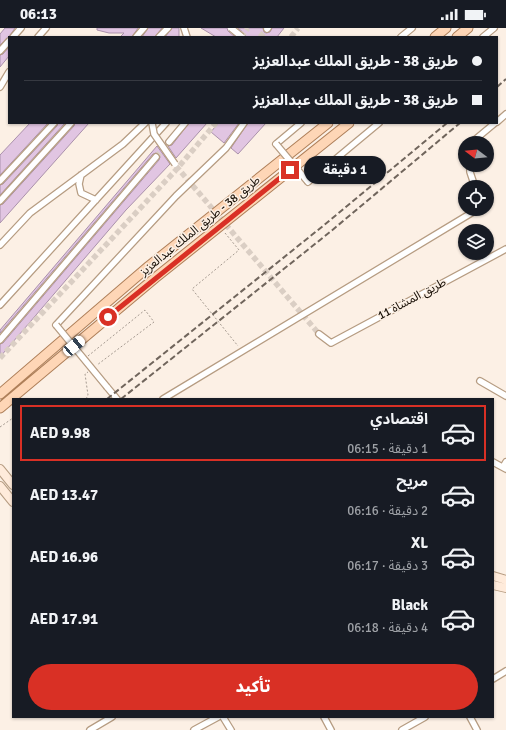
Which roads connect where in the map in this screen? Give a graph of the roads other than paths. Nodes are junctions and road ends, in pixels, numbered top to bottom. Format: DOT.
graph roads {
  1 [pos="21,28"];
  2 [pos="46,28"];
  3 [pos="144,28"];
  4 [pos="168,28"];
  5 [pos="232,28"];
  6 [pos="412,28"];
  7 [pos="446,28"];
  8 [pos="468,28"];
  9 [pos="494,28"];
  10 [pos="14,36"];
  11 [pos="39,36"];
  12 [pos="137,36"];
  13 [pos="160,36"];
  14 [pos="241,36"];
  15 [pos="402,36"];
  16 [pos="436,36"];
  17 [pos="458,36"];
  18 [pos="484,36"];
  19 [pos="8,42"];
  20 [pos="0,51"];
  21 [pos="8,74"];
  22 [pos="0,87"];
  23 [pos="506,114"];
  24 [pos="498,120"];
  25 [pos="53,124"];
  26 [pos="70,124"];
  27 [pos="144,124"];
  28 [pos="152,124"];
  29 [pos="165,124"];
  30 [pos="184,124"];
  31 [pos="243,124"];
  32 [pos="300,124"];
  33 [pos="327,124"];
  34 [pos="348,124"];
  35 [pos="378,124"];
  36 [pos="494,124"];
  37 [pos="479,136"];
  38 [pos="169,142"];
  39 [pos="156,157"];
  40 [pos="175,164"];
  41 [pos="81,175"];
  42 [pos="0,181"];
  43 [pos="96,200"];
  44 [pos="0,201"];
  45 [pos="466,216"];
  46 [pos="0,245"];
  47 [pos="506,249"];
  48 [pos="0,305"];
  49 [pos="319,334"];
  50 [pos="0,340"];
  51 [pos="480,381"];
  52 [pos="0,394"];
  53 [pos="506,396"];
  54 [pos="116,398"];
  55 [pos="165,398"];
  56 [pos="2,406"];
  57 [pos="506,462"];
  58 [pos="494,463"];
  59 [pos="504,468"];
  60 [pos="0,469"];
  61 [pos="12,484"];
  62 [pos="0,486"];
  63 [pos="12,501"];
  64 [pos="494,576"];
  65 [pos="506,580"];
  66 [pos="494,585"];
  67 [pos="506,588"];
  68 [pos="506,672"];
  69 [pos="494,678"];
  70 [pos="110,718"];
  71 [pos="216,718"];
  72 [pos="225,718"];
  73 [pos="325,718"];
  74 [pos="423,718"];
  75 [pos="471,718"];
  76 [pos="90,730"];
  77 [pos="194,730"];
  78 [pos="231,730"];
  79 [pos="332,730"];
  80 [pos="402,730"];
  81 [pos="477,730"];
  1 -- 10 [label="street"];
  2 -- 11 [label="street"];
  3 -- 12 [label="street"];
  4 -- 13 [label="street"];
  5 -- 14 [label="street, bridge"];
  6 -- 15 [label="street"];
  7 -- 16 [label="main road"];
  8 -- 17 [label="main road"];
  9 -- 18 [label="street"];
  19 -- 20 [label="street"];
  21 -- 22 [label="street"];
  23 -- 24 [label="street"];
  25 -- 42 [label="street"];
  26 -- 44 [label="street"];
  27 -- 41 [label="street"];
  28 -- 40 [label="street, bridge"];
  29 -- 43 [label="street"];
  30 -- 38 [label="street"];
  31 -- 54 [label="street, bridge"];
  32 -- 35 [label="street, bridge"];
  33 -- 52 [label="main road, طريق 38 - طريق الملك عبدالعزيز"];
  34 -- 56 [label="main road, طريق 38 - طريق الملك عبدالعزيز"];
  36 -- 37 [label="street"];
  39 -- 50 [label="street"];
  41 -- 43 [label="street"];
  41 -- 46 [label="street"];
  43 -- 48 [label="street"];
  45 -- 55 [label="street"];
  47 -- 49 [label="street, طريق المشاة 11"];
  51 -- 53 [label="street"];
  57 -- 59 [label="street"];
  58 -- 59 [label="street"];
  60 -- 61 [label="street"];
  62 -- 63 [label="street"];
  64 -- 65 [label="street"];
  66 -- 67 [label="street"];
  68 -- 69 [label="street"];
  70 -- 76 [label="street"];
  71 -- 77 [label="street"];
  72 -- 78 [label="street"];
  73 -- 79 [label="street"];
  74 -- 80 [label="street"];
  75 -- 81 [label="street"];
}
